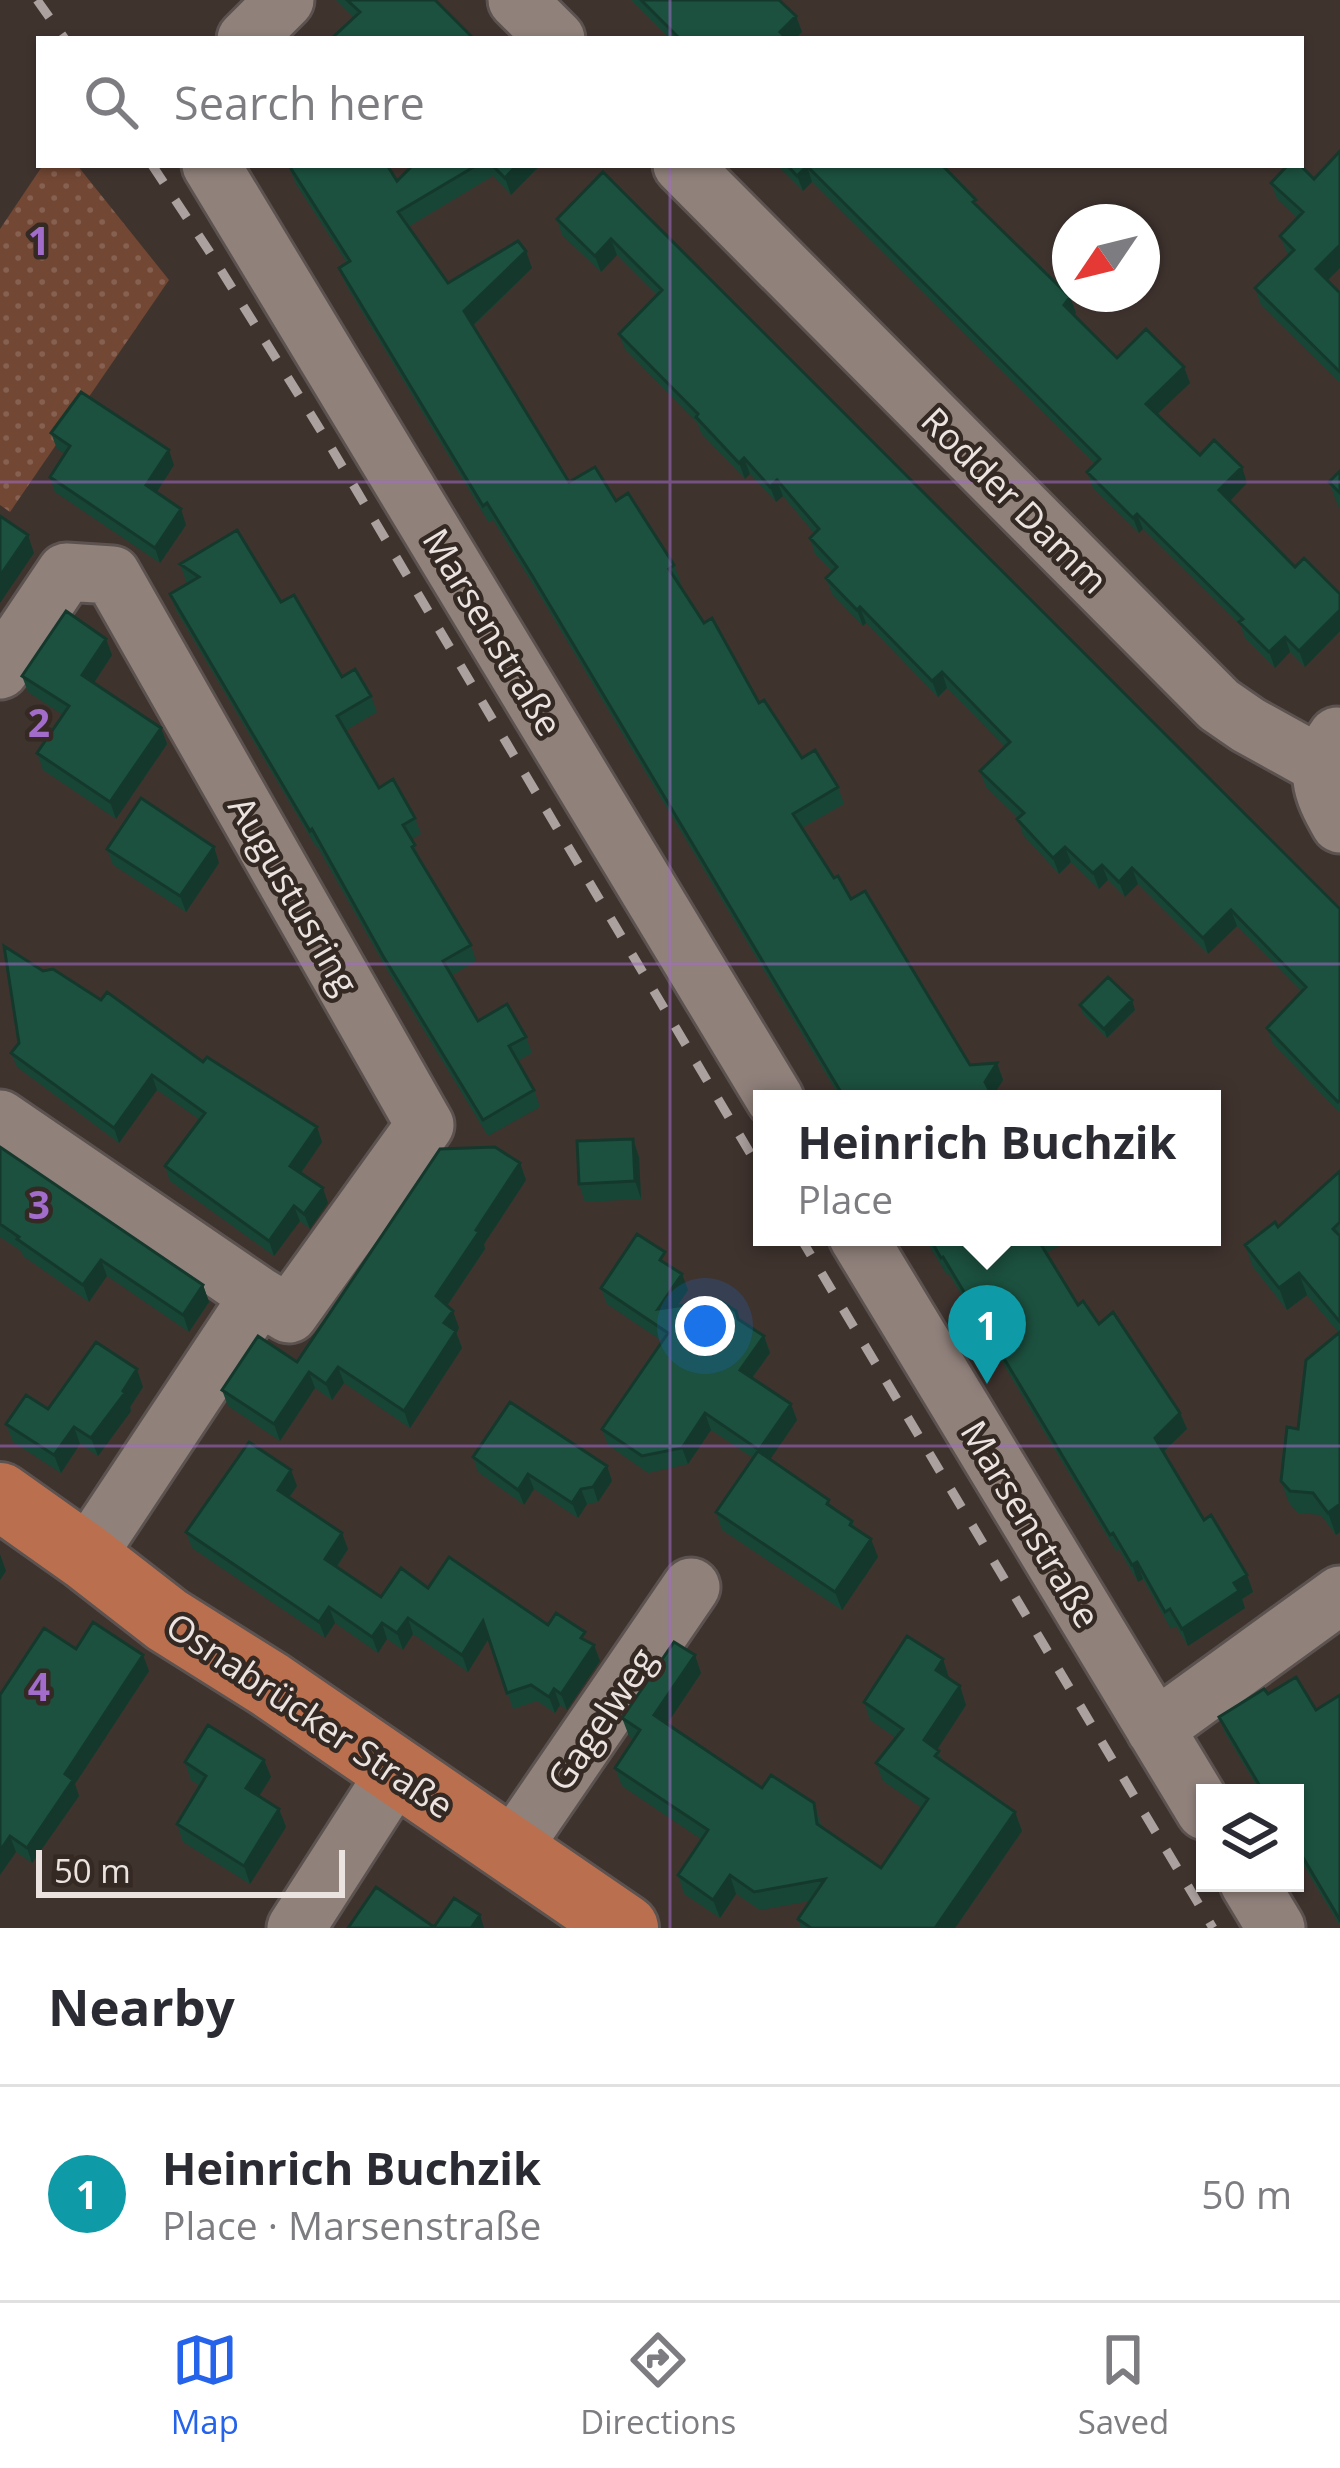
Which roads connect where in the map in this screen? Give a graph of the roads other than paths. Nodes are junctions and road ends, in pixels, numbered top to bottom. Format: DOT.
graph roads {
  1 [pos="285,0"];
  2 [pos="518,0"];
  3 [pos="249,36"];
  4 [pos="553,36"];
  5 [pos="213,168"];
  6 [pos="685,168"];
  7 [pos="0,670"];
  8 [pos="1331,749"];
  9 [pos="1340,824"];
  10 [pos="770,1090"];
  11 [pos="0,1119"];
  12 [pos="863,1246"];
  13 [pos="259,1296"];
  14 [pos="0,1496"];
  15 [pos="86,1557"];
  16 [pos="691,1587"];
  17 [pos="1340,1595"];
  18 [pos="1155,1729"];
  19 [pos="396,1772"];
  20 [pos="1196,1796"];
  21 [pos="511,1850"];
  22 [pos="1254,1892"];
  23 [pos="296,1928"];
  24 [pos="625,1928"];
  25 [pos="1276,1928"];
  1 -- 3 [label="street"];
  2 -- 4 [label="street"];
  5 -- 10 [label="street, Marsenstraße"];
  6 -- 8 [label="street, Rodder Damm"];
  7 -- 13 [label="street, Augustusring"];
  8 -- 9 [label="street, Rodder Damm"];
  11 -- 13 [label="street"];
  12 -- 18 [label="street, Marsenstraße"];
  13 -- 15 [label="street"];
  14 -- 15 [label="main road, Osnabrücker Straße"];
  15 -- 19 [label="main road, Osnabrücker Straße"];
  16 -- 21 [label="street, Gagelweg"];
  17 -- 18 [label="street"];
  18 -- 20 [label="street, Marsenstraße"];
  19 -- 21 [label="main road, Osnabrücker Straße"];
  19 -- 23 [label="street"];
  21 -- 24 [label="main road, Osnabrücker Straße"];
  22 -- 25 [label="street"];
}
